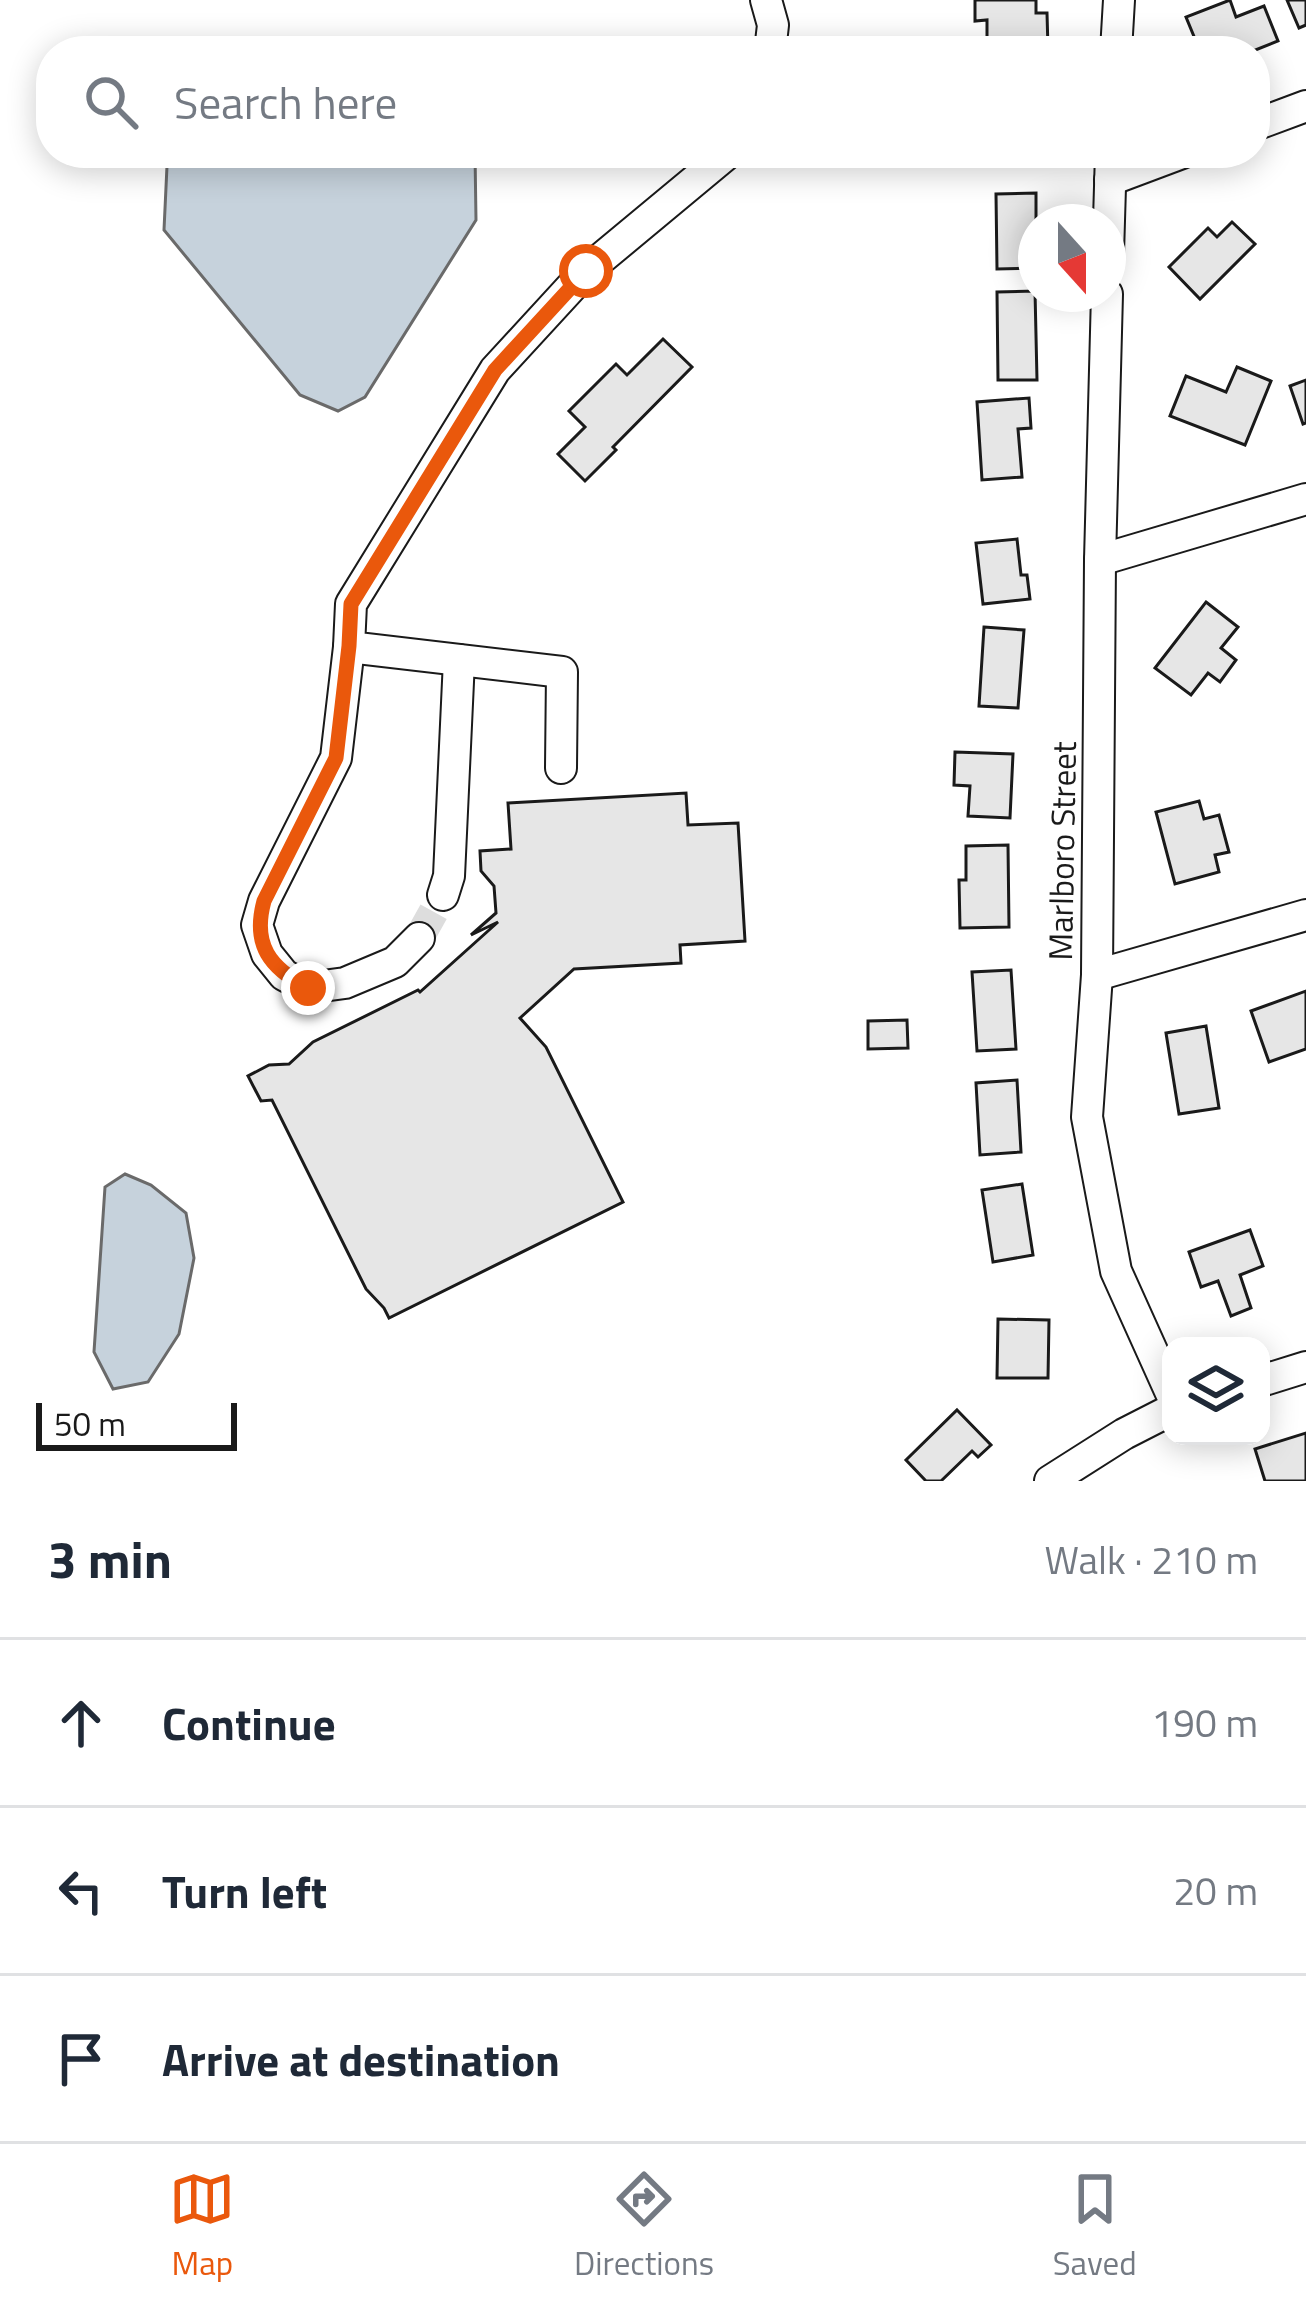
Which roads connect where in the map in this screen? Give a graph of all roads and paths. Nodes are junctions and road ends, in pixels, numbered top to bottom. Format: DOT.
graph roads {
  1 [pos="766,0"];
  2 [pos="1119,0"];
  3 [pos="772,36"];
  4 [pos="1117,36"];
  5 [pos="1306,106"];
  6 [pos="1270,119"];
  7 [pos="710,168"];
  8 [pos="1110,168"];
  9 [pos="1109,204"];
  10 [pos="1107,312"];
  11 [pos="1306,499"];
  12 [pos="1100,560"];
  13 [pos="349,646"];
  14 [pos="459,660"];
  15 [pos="561,768"];
  16 [pos="443,895"];
  17 [pos="1306,915"];
  18 [pos="418,938"];
  19 [pos="1096,975"];
  20 [pos="1306,1367"];
  21 [pos="1162,1373"];
  22 [pos="1270,1378"];
  23 [pos="1162,1415"];
  24 [pos="1050,1481"];
  1 -- 3 [label="street"];
  2 -- 4 [label="street"];
  5 -- 6 [label="street"];
  7 -- 13 [label="street"];
  8 -- 9 [label="street"];
  10 -- 12 [label="street, Marlboro Street"];
  11 -- 12 [label="street"];
  12 -- 19 [label="street, Marlboro Street"];
  13 -- 14 [label="street"];
  13 -- 18 [label="street"];
  14 -- 15 [label="street"];
  14 -- 16 [label="street"];
  17 -- 19 [label="street"];
  19 -- 21 [label="street, Marlboro Street"];
  20 -- 22 [label="street"];
  23 -- 24 [label="street"];
}
